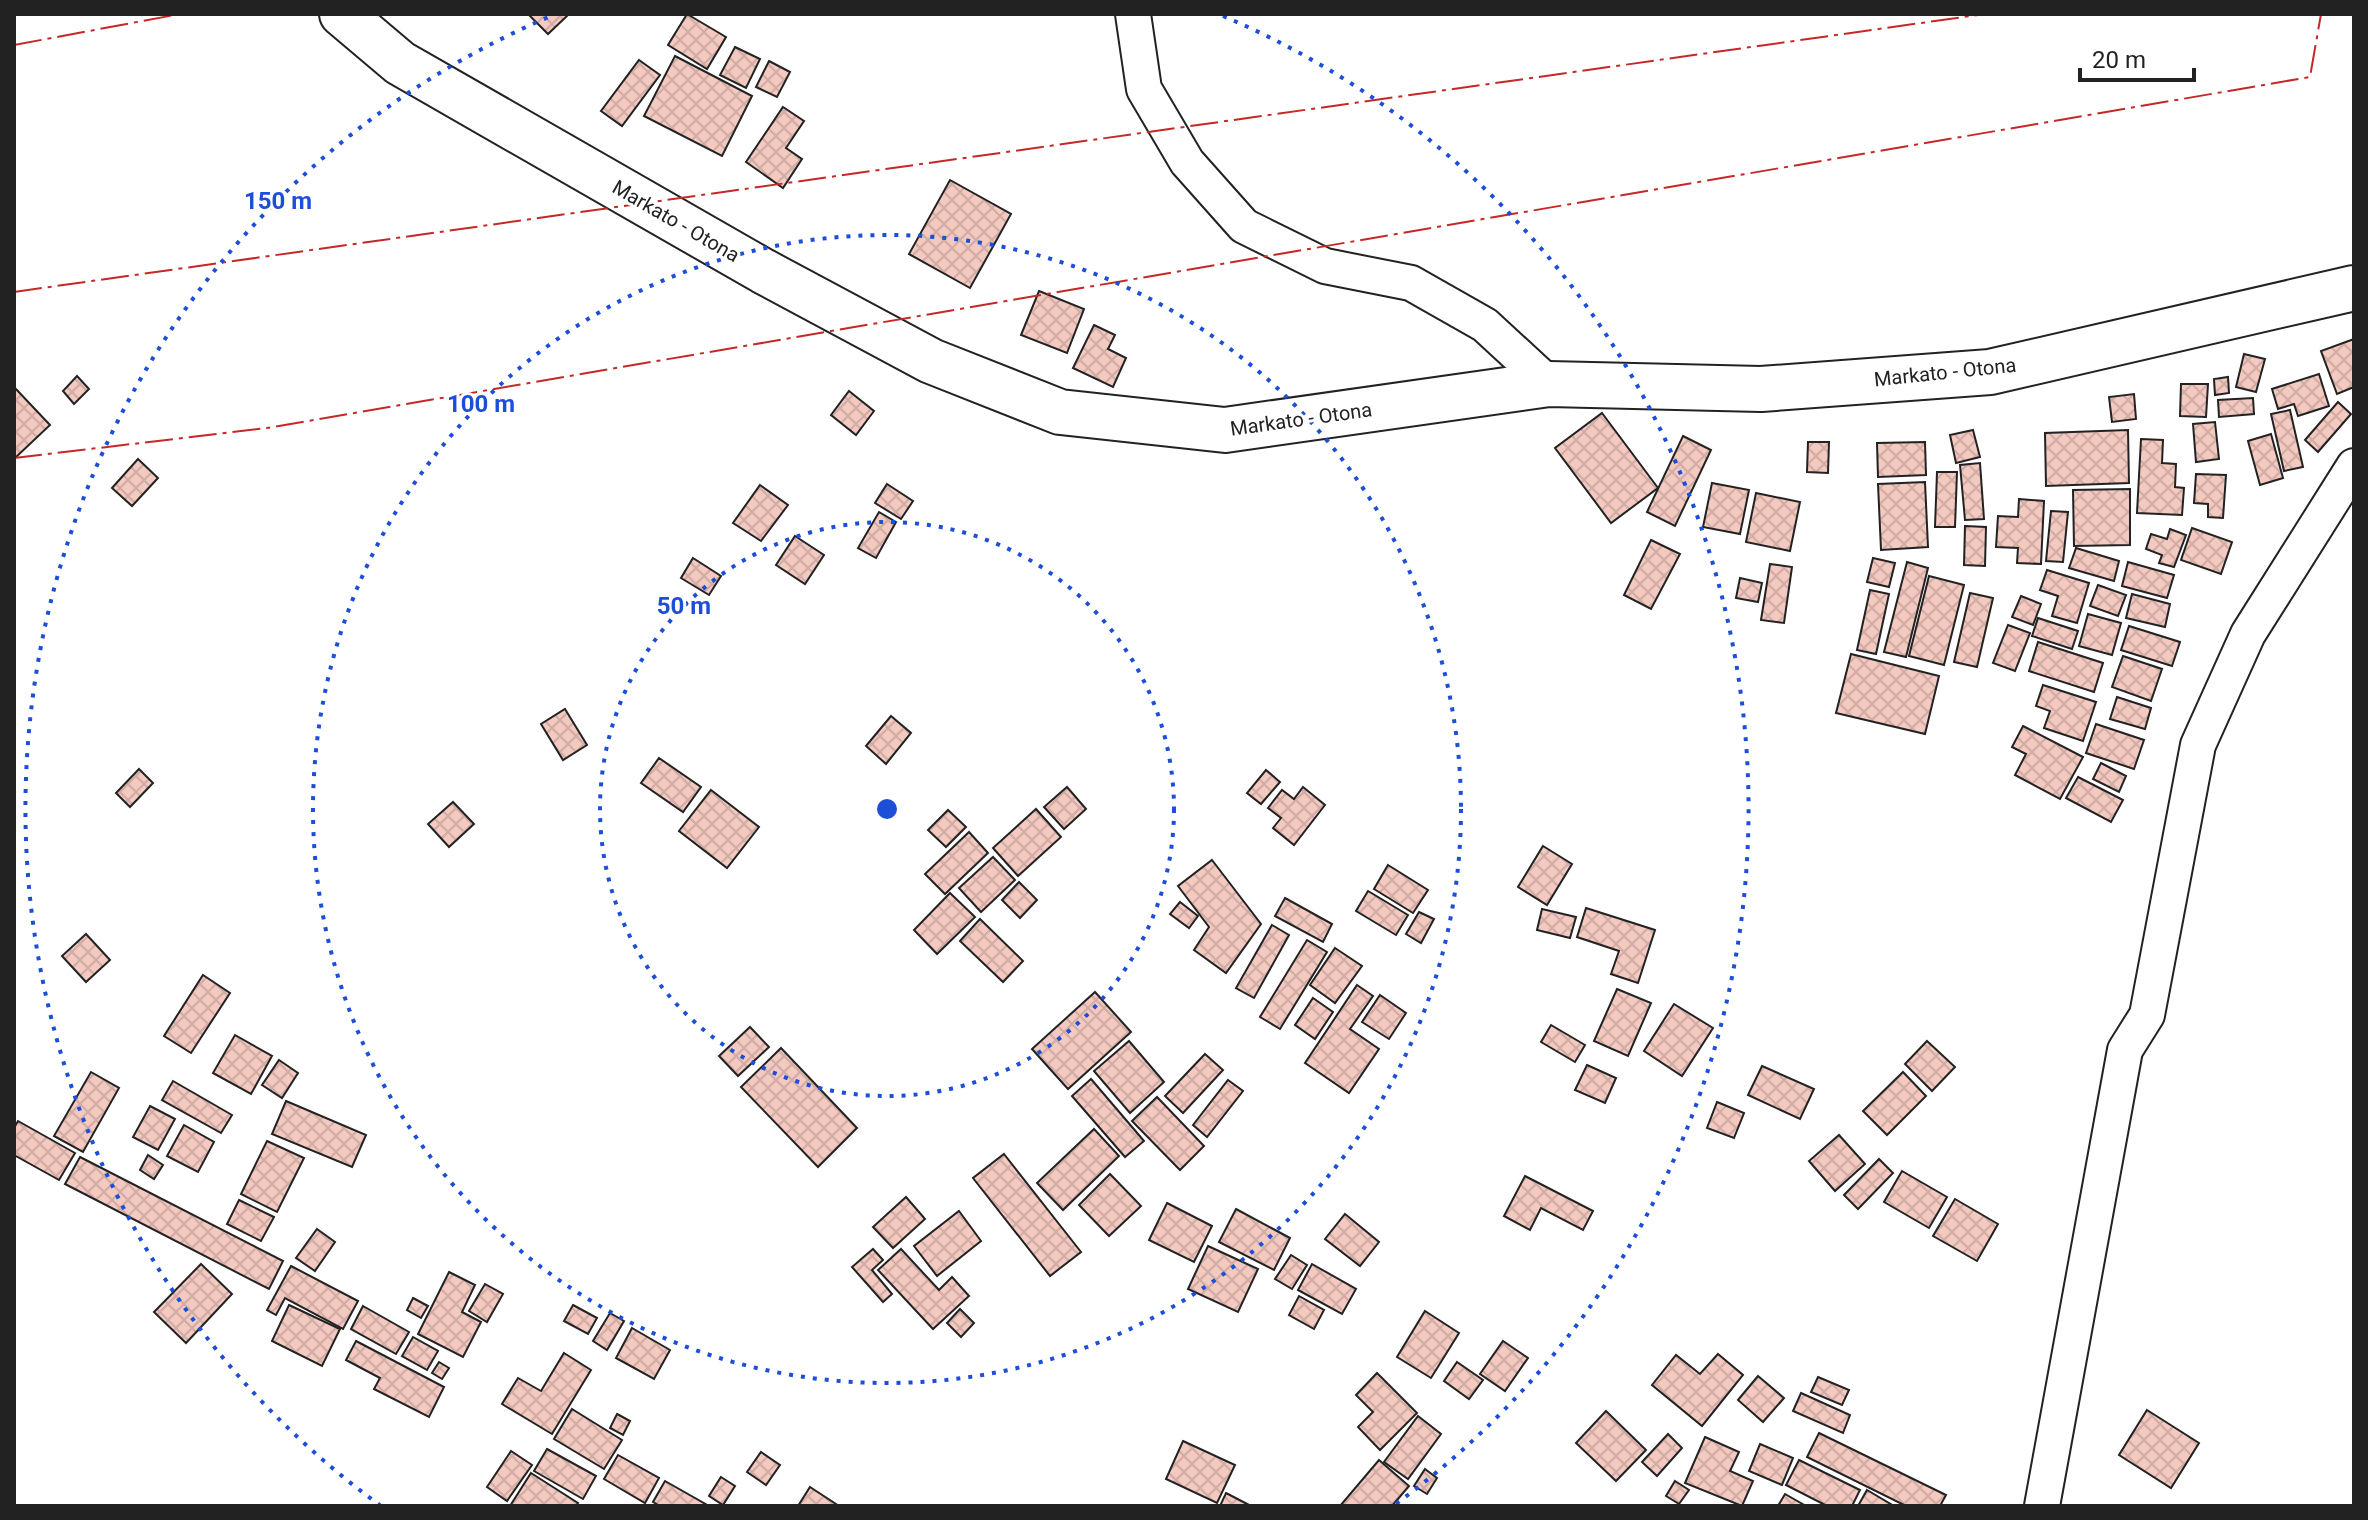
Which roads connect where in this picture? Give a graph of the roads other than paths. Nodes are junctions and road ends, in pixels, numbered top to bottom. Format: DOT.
graph roads {
  1 [pos="342,14"];
  2 [pos="1133,14"];
  3 [pos="2354,288"];
  4 [pos="1549,384"];
  5 [pos="2354,466"];
  6 [pos="2042,1506"];
  1 -- 4 [label="main road, Markato - Otona"];
  2 -- 4 [label="street"];
  3 -- 4 [label="main road, Markato - Otona"];
  5 -- 6 [label="street"];
}
